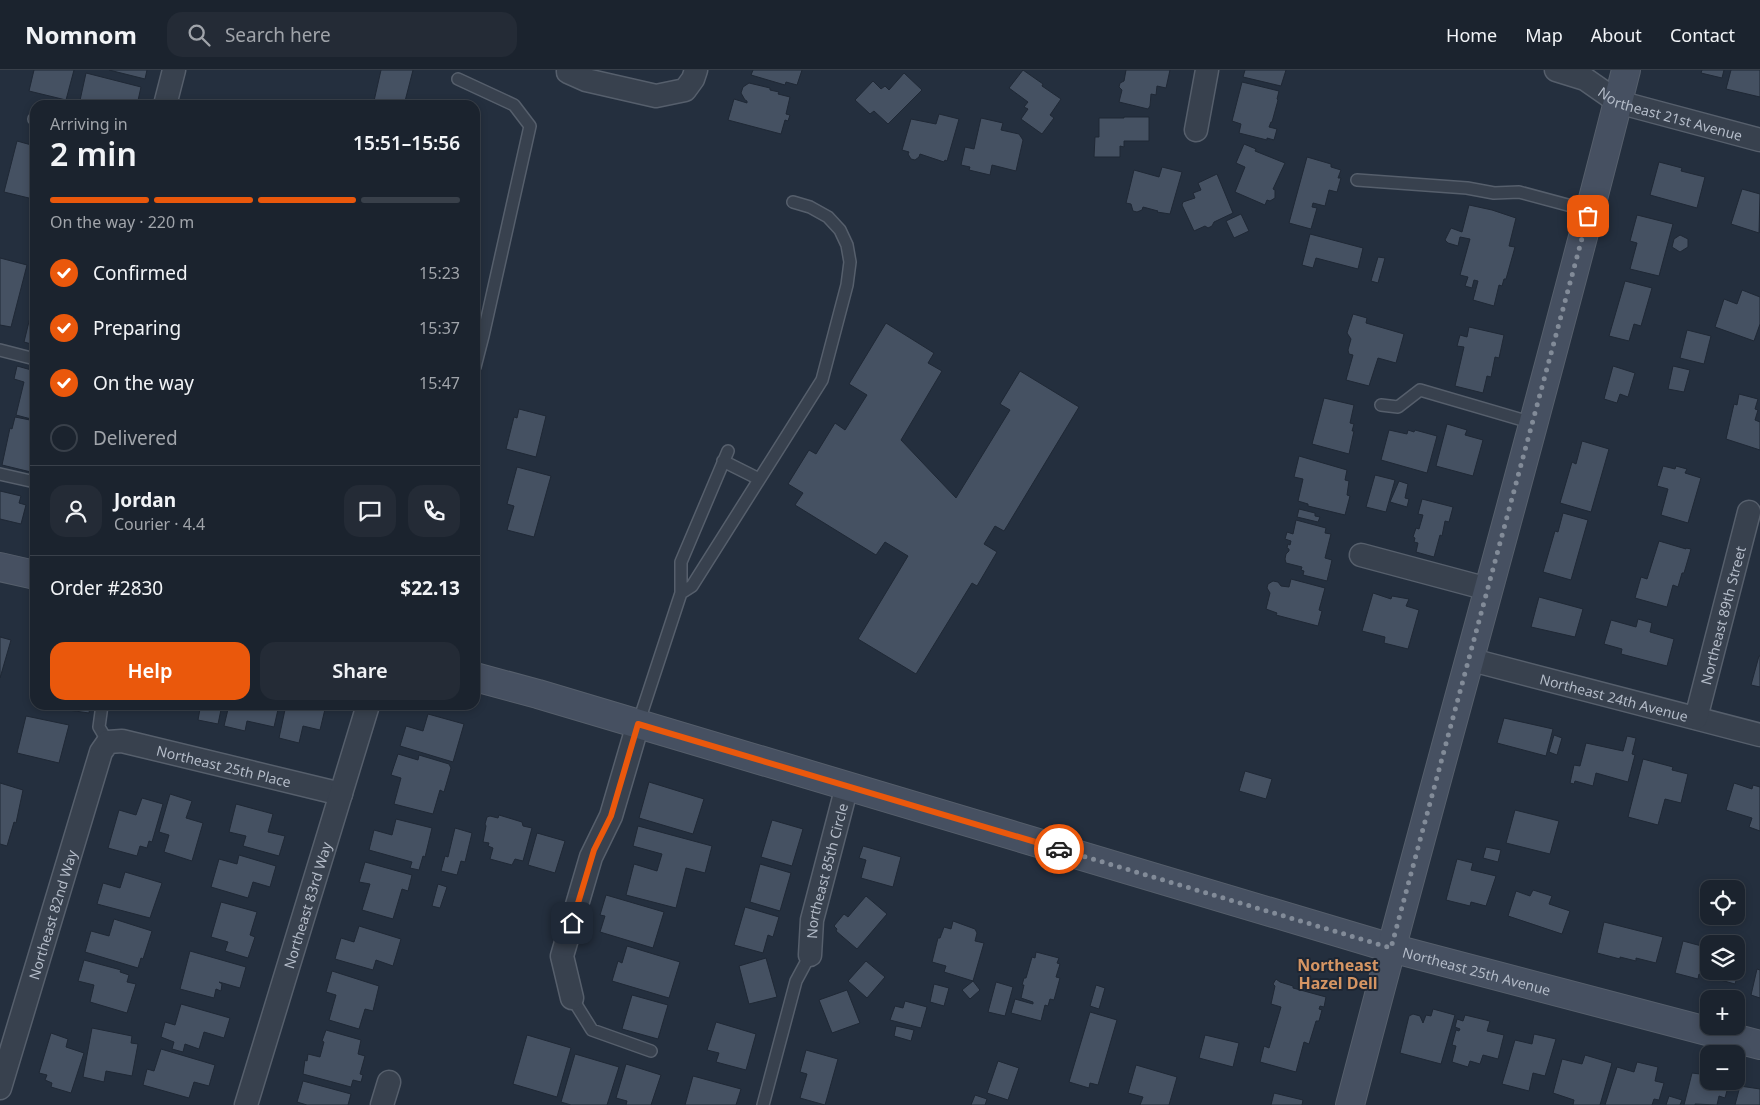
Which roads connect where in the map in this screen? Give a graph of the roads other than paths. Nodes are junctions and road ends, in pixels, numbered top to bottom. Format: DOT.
graph roads {
  1 [pos="174,70"];
  2 [pos="568,70"];
  3 [pos="1207,70"];
  4 [pos="1556,70"];
  5 [pos="1626,70"];
  6 [pos="694,75"];
  7 [pos="458,79"];
  8 [pos="166,100"];
  9 [pos="1618,102"];
  10 [pos="1196,130"];
  11 [pos="1760,140"];
  12 [pos="1357,180"];
  13 [pos="793,202"];
  14 [pos="1590,210"];
  15 [pos="480,347"];
  16 [pos="0,350"];
  17 [pos="30,357"];
  18 [pos="1381,405"];
  19 [pos="1534,423"];
  20 [pos="0,474"];
  21 [pos="759,479"];
  22 [pos="30,481"];
  23 [pos="1749,512"];
  24 [pos="1361,555"];
  25 [pos="0,567"];
  26 [pos="30,574"];
  27 [pos="1488,589"];
  28 [pos="681,593"];
  29 [pos="1468,659"];
  30 [pos="480,678"];
  31 [pos="101,710"];
  32 [pos="366,710"];
  33 [pos="1696,718"];
  34 [pos="638,724"];
  35 [pos="1760,735"];
  36 [pos="108,742"];
  37 [pos="847,786"];
  38 [pos="341,794"];
  39 [pos="1391,948"];
  40 [pos="810,956"];
  41 [pos="572,998"];
  42 [pos="1760,1045"];
  43 [pos="651,1051"];
  44 [pos="1,1079"];
  45 [pos="389,1082"];
  46 [pos="246,1105"];
  47 [pos="382,1105"];
  48 [pos="763,1105"];
  49 [pos="1350,1105"];
  1 -- 8 [label="street"];
  2 -- 6 [label="street"];
  3 -- 10 [label="street"];
  4 -- 9 [label="street, Northeast 21st Avenue"];
  5 -- 9 [label="street"];
  7 -- 15 [label="lane"];
  9 -- 11 [label="street, Northeast 21st Avenue"];
  9 -- 14 [label="street"];
  12 -- 14 [label="lane"];
  13 -- 21 [label="lane"];
  14 -- 19 [label="street"];
  16 -- 17 [label="lane"];
  18 -- 19 [label="lane"];
  19 -- 27 [label="street"];
  20 -- 22 [label="lane"];
  21 -- 28 [label="lane"];
  21 -- 28 [label="lane"];
  23 -- 33 [label="street, Northeast 89th Street"];
  24 -- 27 [label="street"];
  25 -- 26 [label="street"];
  27 -- 29 [label="street"];
  28 -- 34 [label="lane"];
  29 -- 33 [label="street, Northeast 24th Avenue"];
  29 -- 39 [label="street"];
  30 -- 34 [label="street, Northeast 25th Avenue"];
  31 -- 36 [label="lane"];
  32 -- 38 [label="street, Northeast 83rd Way"];
  33 -- 35 [label="street, Northeast 24th Avenue"];
  34 -- 37 [label="street, Northeast 25th Avenue"];
  34 -- 41 [label="street"];
  36 -- 38 [label="street, Northeast 25th Place"];
  36 -- 44 [label="street, Northeast 82nd Way"];
  37 -- 39 [label="street, Northeast 25th Avenue"];
  37 -- 40 [label="street, Northeast 85th Circle"];
  38 -- 46 [label="street, Northeast 83rd Way"];
  39 -- 42 [label="street, Northeast 25th Avenue"];
  39 -- 49 [label="street"];
  40 -- 48 [label="lane"];
  41 -- 43 [label="lane"];
  45 -- 47 [label="street"];
}
